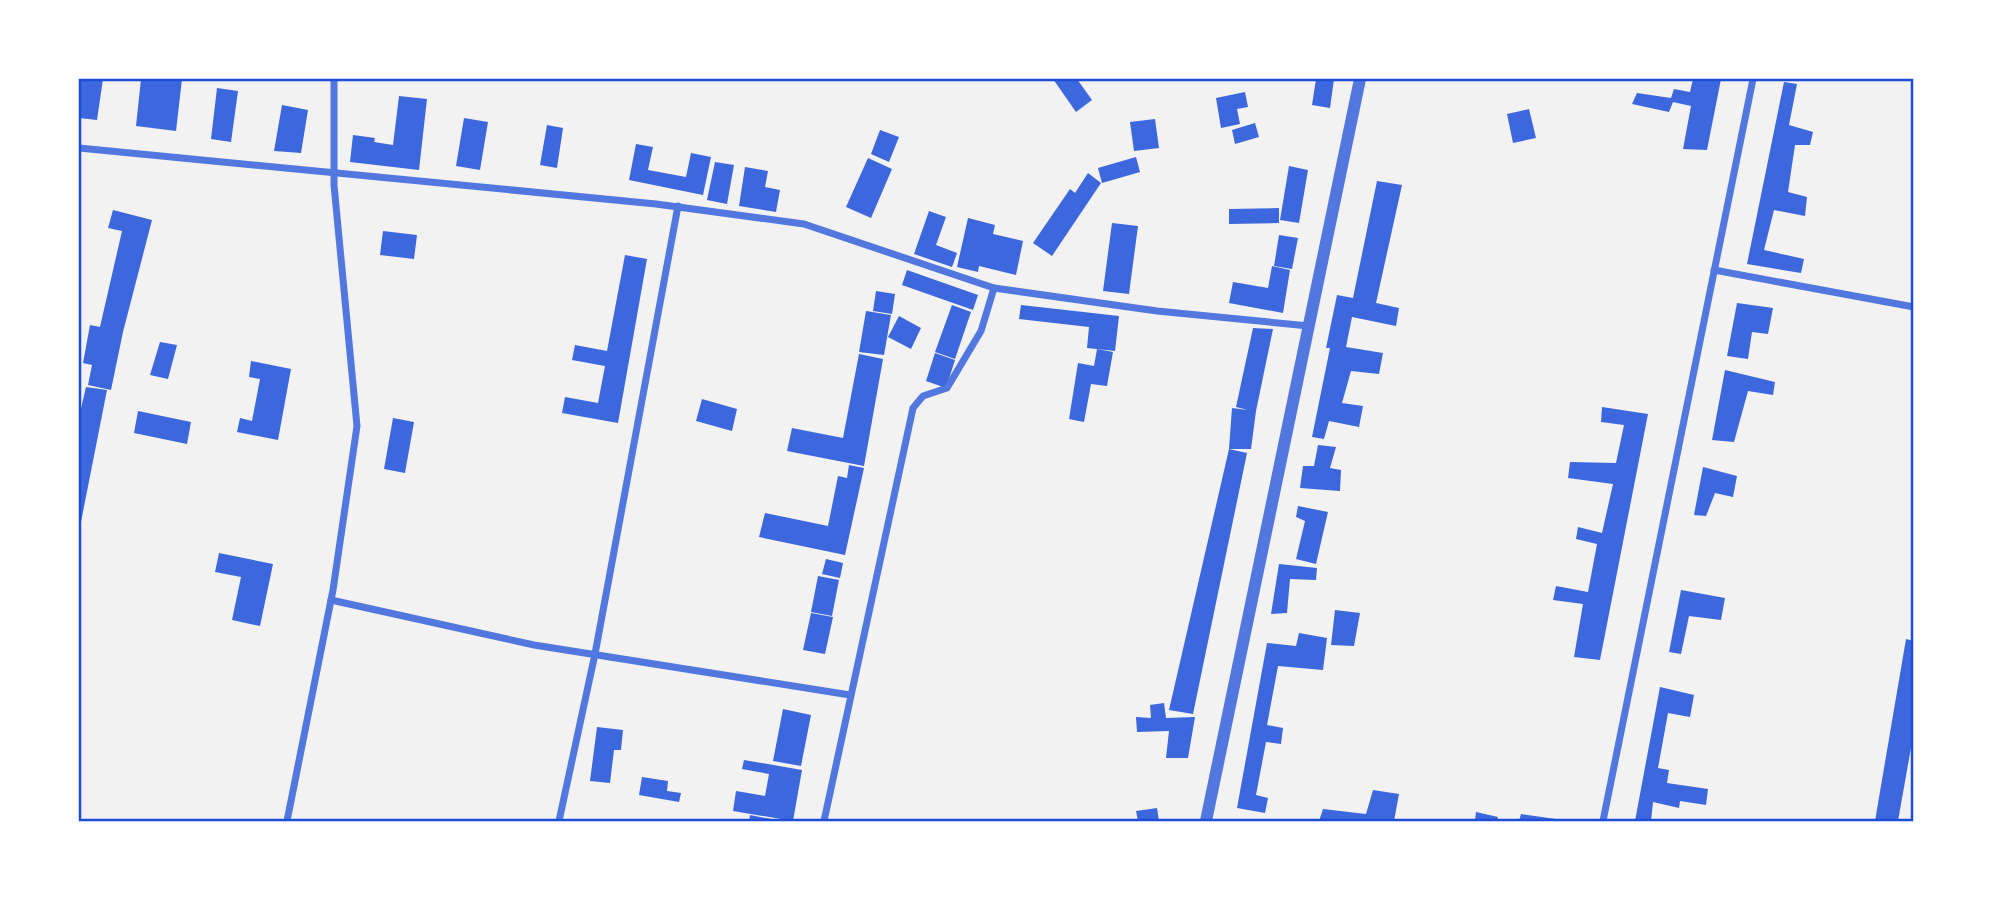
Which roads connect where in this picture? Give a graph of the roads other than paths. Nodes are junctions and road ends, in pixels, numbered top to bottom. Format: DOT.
graph roads {
  1 [pos="334,79"];
  2 [pos="1360,79"];
  3 [pos="1752,79"];
  4 [pos="79,148"];
  5 [pos="334,173"];
  6 [pos="678,206"];
  7 [pos="1714,270"];
  8 [pos="994,288"];
  9 [pos="1914,307"];
  10 [pos="1309,326"];
  11 [pos="331,600"];
  12 [pos="595,654"];
  13 [pos="850,695"];
  14 [pos="288,821"];
  15 [pos="559,821"];
  16 [pos="824,821"];
  17 [pos="1206,821"];
  18 [pos="1603,821"];
  1 -- 5 [label="street"];
  2 -- 10 [label="street"];
  3 -- 7 [label="street"];
  4 -- 5 [label="street"];
  5 -- 6 [label="street"];
  5 -- 11 [label="street"];
  6 -- 8 [label="street"];
  6 -- 12 [label="street"];
  7 -- 9 [label="street"];
  7 -- 18 [label="street"];
  8 -- 10 [label="street"];
  8 -- 13 [label="street"];
  10 -- 17 [label="street"];
  11 -- 12 [label="street"];
  11 -- 14 [label="street"];
  12 -- 13 [label="street"];
  12 -- 15 [label="street"];
  13 -- 16 [label="street"];
}
